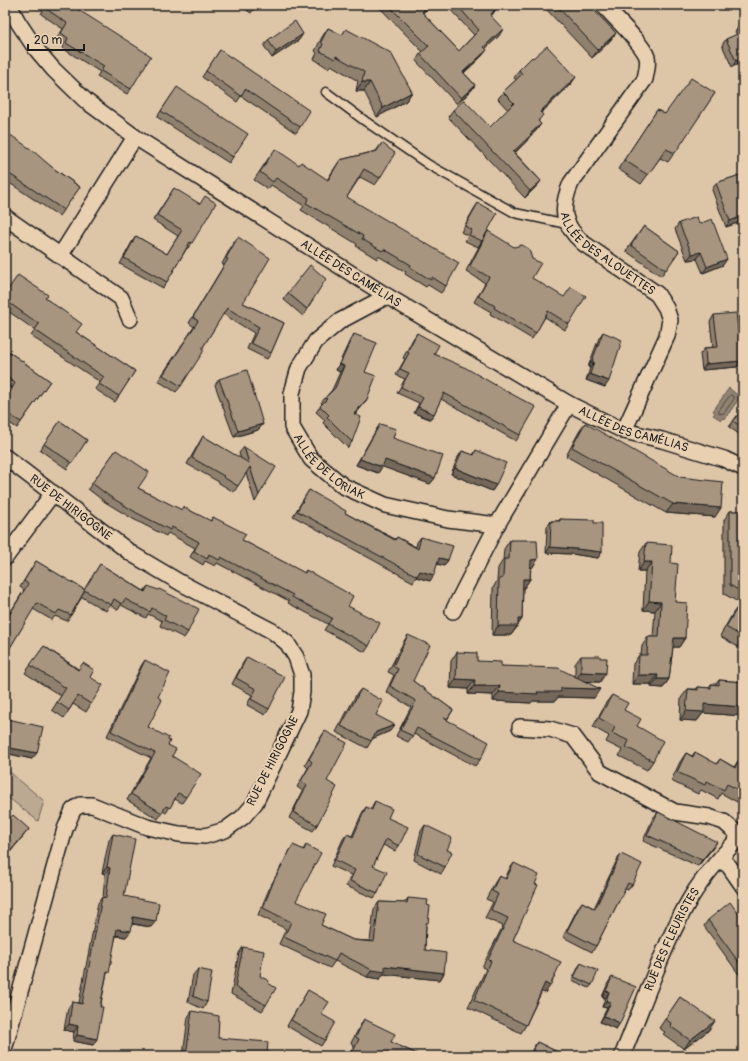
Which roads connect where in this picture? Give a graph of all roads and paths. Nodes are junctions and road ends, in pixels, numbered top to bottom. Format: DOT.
graph roads {
  1 [pos="9,5"];
  2 [pos="603,5"];
  3 [pos="326,92"];
  4 [pos="135,137"];
  5 [pos="5,216"];
  6 [pos="567,224"];
  7 [pos="60,256"];
  8 [pos="387,296"];
  9 [pos="130,319"];
  10 [pos="569,404"];
  11 [pos="624,431"];
  12 [pos="5,457"];
  13 [pos="743,468"];
  14 [pos="52,493"];
  15 [pos="496,525"];
  16 [pos="5,558"];
  17 [pos="453,611"];
  18 [pos="520,727"];
  19 [pos="742,836"];
  20 [pos="720,859"];
  21 [pos="743,886"];
  22 [pos="5,1046"];
  23 [pos="622,1056"];
  1 -- 4 [label="street, ALLÉE DES CAMÉLIAS"];
  2 -- 6 [label="street, ALLÉE DES ALOUETTES"];
  3 -- 6 [label="lane"];
  4 -- 7 [label="street"];
  4 -- 8 [label="street, ALLÉE DES CAMÉLIAS"];
  5 -- 7 [label="street"];
  6 -- 11 [label="street, ALLÉE DES ALOUETTES"];
  7 -- 9 [label="street"];
  8 -- 10 [label="street, ALLÉE DES CAMÉLIAS"];
  8 -- 15 [label="street, ALLÉE DE LORIAK"];
  10 -- 11 [label="street, ALLÉE DES CAMÉLIAS"];
  10 -- 15 [label="street"];
  11 -- 13 [label="street, ALLÉE DES CAMÉLIAS"];
  12 -- 14 [label="street, RUE DE HIRIGOGNE"];
  14 -- 16 [label="street"];
  14 -- 22 [label="street, RUE DE HIRIGOGNE"];
  15 -- 17 [label="street"];
  18 -- 19 [label="street"];
  19 -- 20 [label="street, RUE DES FLEURISTES"];
  20 -- 21 [label="street"];
  20 -- 23 [label="street, RUE DES FLEURISTES"];
}
